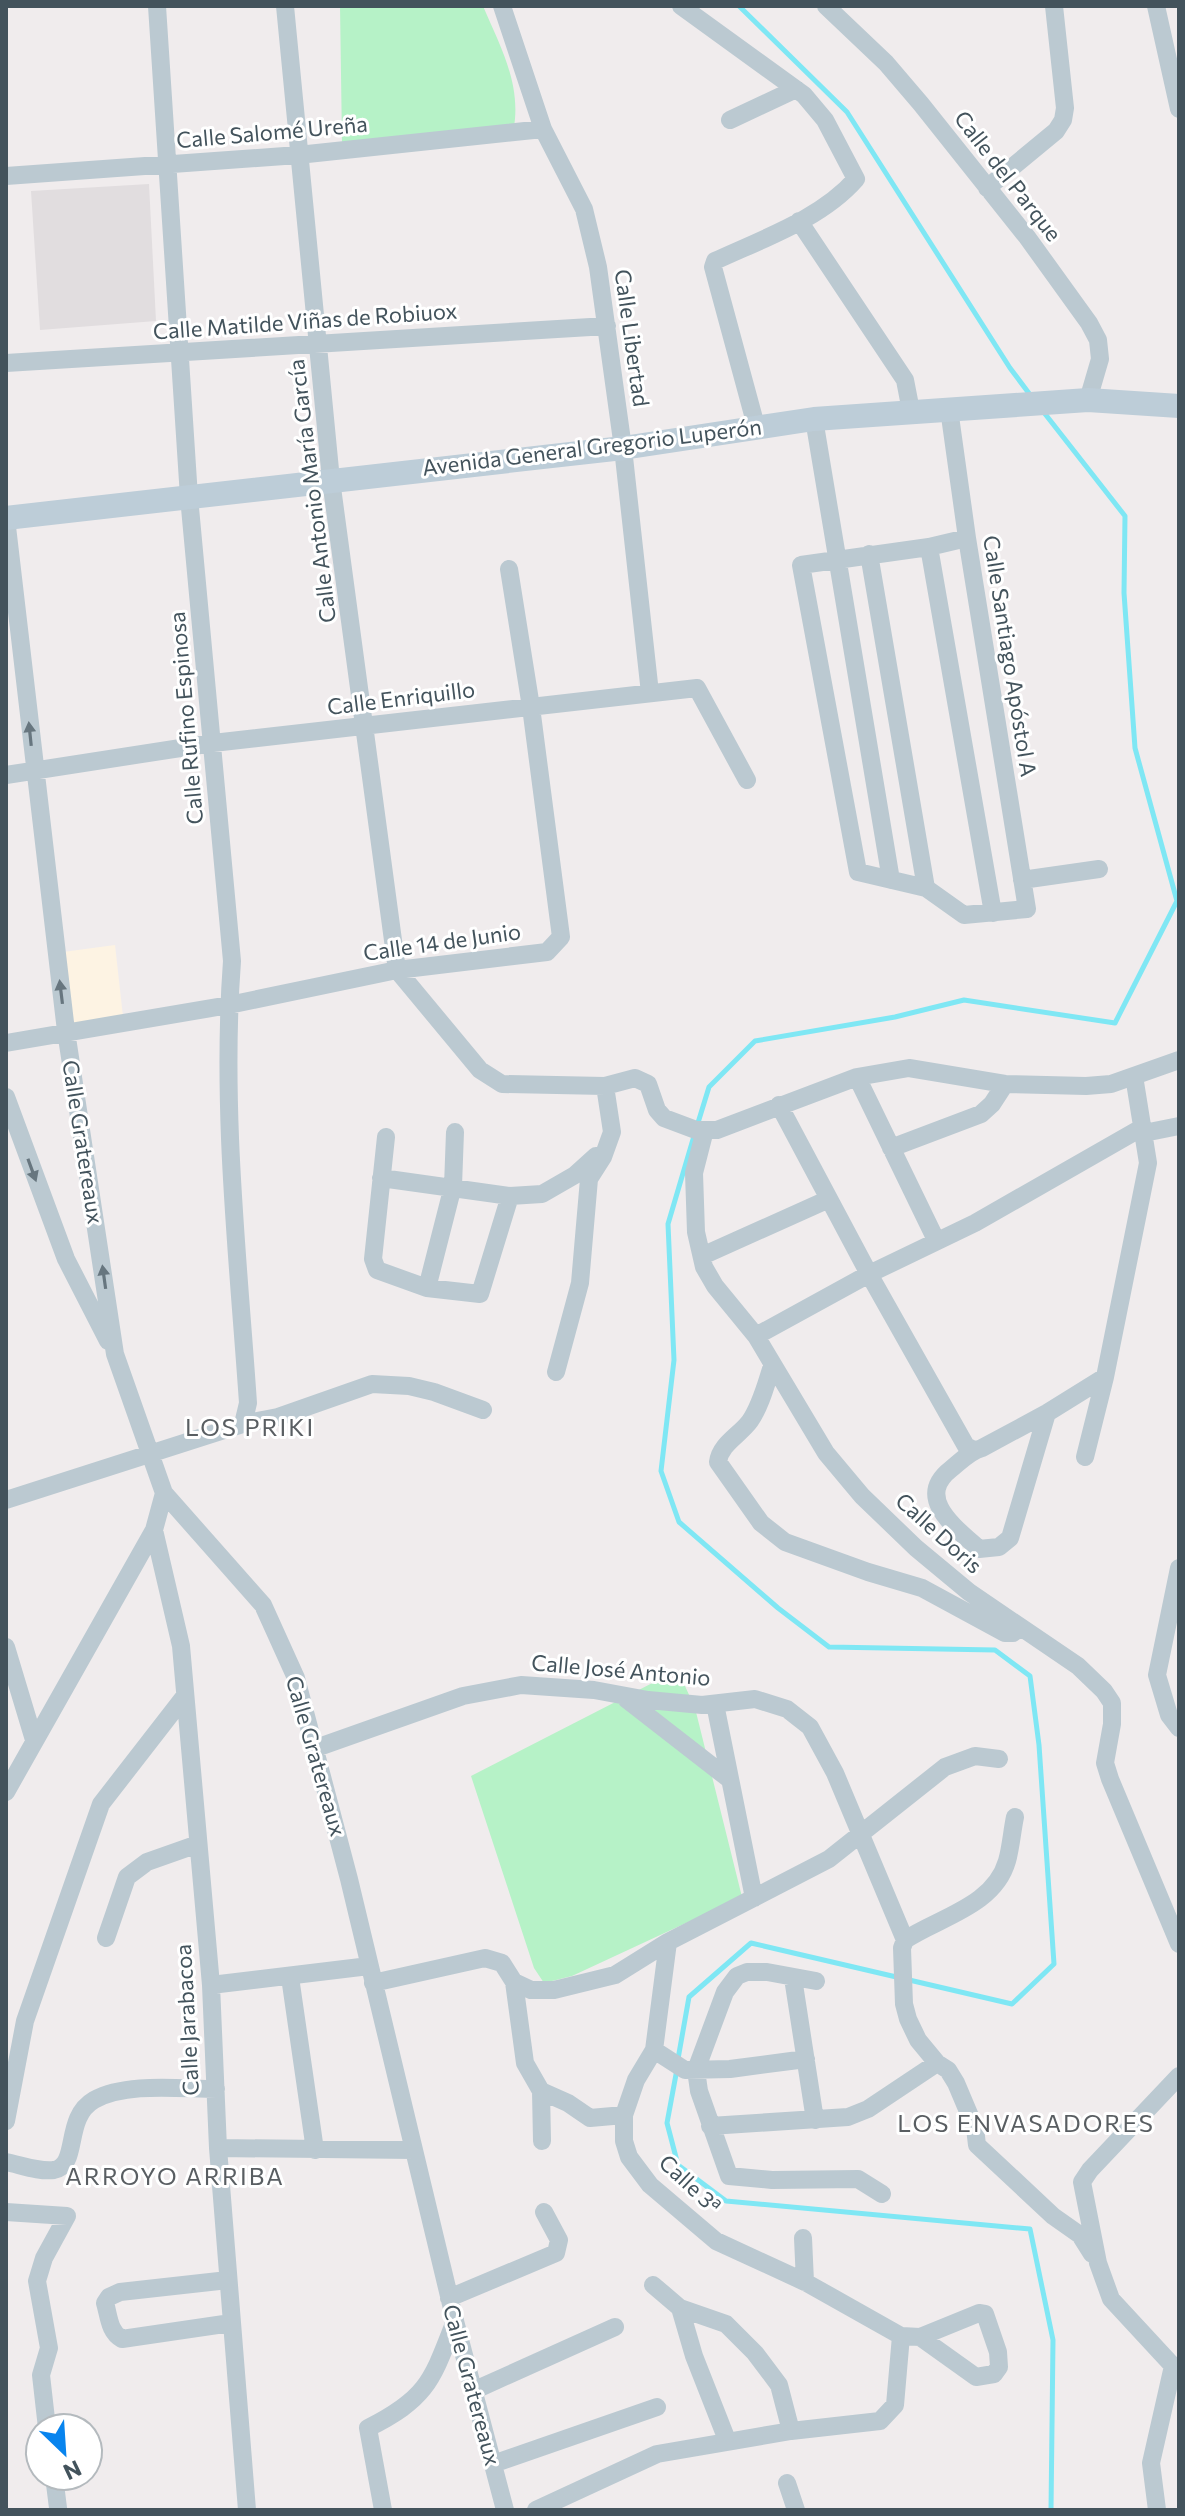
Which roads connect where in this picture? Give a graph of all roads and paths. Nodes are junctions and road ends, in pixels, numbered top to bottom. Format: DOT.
graph roads {
  1 [pos="157,6"];
  2 [pos="285,6"];
  3 [pos="502,6"];
  4 [pos="681,6"];
  5 [pos="826,6"];
  6 [pos="1054,6"];
  7 [pos="1156,6"];
  8 [pos="796,89"];
  9 [pos="1179,109"];
  10 [pos="730,120"];
  11 [pos="543,129"];
  12 [pos="298,155"];
  13 [pos="167,166"];
  14 [pos="6,176"];
  15 [pos="987,188"];
  16 [pos="799,221"];
  17 [pos="607,326"];
  18 [pos="318,343"];
  19 [pos="178,353"];
  20 [pos="6,363"];
  21 [pos="1088,400"];
  22 [pos="1179,406"];
  23 [pos="949,409"];
  24 [pos="911,411"];
  25 [pos="814,419"];
  26 [pos="756,426"];
  27 [pos="623,448"];
  28 [pos="331,480"];
  29 [pos="189,497"];
  30 [pos="6,516"];
  31 [pos="967,538"];
  32 [pos="929,547"];
  33 [pos="869,554"];
  34 [pos="837,559"];
  35 [pos="509,569"];
  36 [pos="650,693"];
  37 [pos="531,707"];
  38 [pos="366,727"];
  39 [pos="213,743"];
  40 [pos="35,771"];
  41 [pos="6,775"];
  42 [pos="747,780"];
  43 [pos="1099,869"];
  44 [pos="891,880"];
  45 [pos="1022,880"];
  46 [pos="926,888"];
  47 [pos="993,913"];
  48 [pos="397,970"];
  49 [pos="229,1005"];
  50 [pos="66,1031"];
  51 [pos="6,1043"];
  52 [pos="1179,1060"];
  53 [pos="1134,1076"];
  54 [pos="857,1077"];
  55 [pos="1005,1084"];
  56 [pos="605,1086"];
  57 [pos="6,1097"];
  58 [pos="779,1105"];
  59 [pos="1179,1126"];
  60 [pos="705,1130"];
  61 [pos="1143,1130"];
  62 [pos="455,1132"];
  63 [pos="386,1137"];
  64 [pos="606,1148"];
  65 [pos="891,1148"];
  66 [pos="381,1178"];
  67 [pos="453,1186"];
  68 [pos="510,1196"];
  69 [pos="829,1199"];
  70 [pos="936,1240"];
  71 [pos="702,1256"];
  72 [pos="869,1274"];
  73 [pos="427,1288"];
  74 [pos="756,1336"];
  75 [pos="115,1354"];
  76 [pos="772,1366"];
  77 [pos="556,1372"];
  78 [pos="1105,1377"];
  79 [pos="483,1410"];
  80 [pos="1047,1413"];
  81 [pos="243,1424"];
  82 [pos="974,1450"];
  83 [pos="150,1455"];
  84 [pos="1085,1457"];
  85 [pos="164,1493"];
  86 [pos="6,1500"];
  87 [pos="154,1530"];
  88 [pos="1179,1568"];
  89 [pos="1020,1628"];
  90 [pos="6,1647"];
  91 [pos="620,1695"];
  92 [pos="184,1697"];
  93 [pos="715,1704"];
  94 [pos="1179,1728"];
  95 [pos="34,1740"];
  96 [pos="316,1748"];
  97 [pos="999,1759"];
  98 [pos="729,1779"];
  99 [pos="6,1792"];
  100 [pos="1015,1817"];
  101 [pos="861,1833"];
  102 [pos="198,1844"];
  103 [pos="754,1898"];
  104 [pos="106,1938"];
  105 [pos="905,1940"];
  106 [pos="668,1942"];
  107 [pos="1179,1944"];
  108 [pos="371,1975"];
  109 [pos="290,1977"];
  110 [pos="793,1978"];
  111 [pos="816,1981"];
  112 [pos="514,1982"];
  113 [pos="211,1985"];
  114 [pos="654,2050"];
  115 [pos="806,2059"];
  116 [pos="937,2063"];
  117 [pos="696,2070"];
  118 [pos="1179,2076"];
  119 [pos="216,2089"];
  120 [pos="541,2091"];
  121 [pos="624,2115"];
  122 [pos="815,2120"];
  123 [pos="6,2121"];
  124 [pos="710,2126"];
  125 [pos="542,2141"];
  126 [pos="218,2148"];
  127 [pos="315,2150"];
  128 [pos="414,2150"];
  129 [pos="6,2162"];
  130 [pos="882,2194"];
  131 [pos="6,2212"];
  132 [pos="544,2212"];
  133 [pos="803,2238"];
  134 [pos="1098,2263"];
  135 [pos="228,2280"];
  136 [pos="805,2282"];
  137 [pos="653,2285"];
  138 [pos="449,2298"];
  139 [pos="680,2308"];
  140 [pos="455,2321"];
  141 [pos="231,2323"];
  142 [pos="615,2327"];
  143 [pos="901,2336"];
  144 [pos="920,2337"];
  145 [pos="475,2390"];
  146 [pos="657,2407"];
  147 [pos="45,2412"];
  148 [pos="791,2431"];
  149 [pos="727,2440"];
  150 [pos="493,2464"];
  151 [pos="787,2483"];
  152 [pos="56,2492"];
  153 [pos="58,2508"];
  154 [pos="247,2510"];
  155 [pos="383,2510"];
  156 [pos="505,2510"];
  157 [pos="536,2510"];
  158 [pos="796,2510"];
  159 [pos="1157,2510"];
  1 -- 13 [label="street, Calle Rufino Espinosa"];
  2 -- 12 [label="street, Calle Antonio María García"];
  3 -- 11 [label="street, Calle Libertad"];
  4 -- 8 [label="street"];
  5 -- 15 [label="street, Calle del Parque"];
  6 -- 15 [label="street"];
  7 -- 9 [label="street"];
  8 -- 10 [label="street"];
  8 -- 16 [label="street"];
  11 -- 12 [label="street, Calle Salomé Ureña"];
  11 -- 17 [label="street, Calle Libertad"];
  12 -- 13 [label="street, Calle Salomé Ureña"];
  12 -- 18 [label="street, Calle Antonio María García"];
  13 -- 14 [label="street, Calle Salomé Ureña"];
  13 -- 19 [label="street, Calle Rufino Espinosa"];
  15 -- 21 [label="street, Calle del Parque"];
  16 -- 24 [label="street"];
  16 -- 26 [label="street"];
  17 -- 18 [label="street, Calle Matilde Viñas de Robiuox"];
  17 -- 27 [label="street, Calle Libertad"];
  18 -- 19 [label="street, Calle Matilde Viñas de Robiuox"];
  18 -- 28 [label="street, Calle Antonio María García"];
  19 -- 20 [label="street, Calle Matilde Viñas de Robiuox"];
  19 -- 29 [label="street, Calle Rufino Espinosa"];
  21 -- 22 [label="main road, Avenida General Gregorio Luperón"];
  21 -- 23 [label="main road, Avenida General Gregorio Luperón"];
  23 -- 24 [label="main road, Avenida General Gregorio Luperón"];
  23 -- 31 [label="street, Calle Santiago Apóstol A"];
  24 -- 25 [label="main road, Avenida General Gregorio Luperón"];
  25 -- 26 [label="main road, Avenida General Gregorio Luperón"];
  25 -- 34 [label="street"];
  26 -- 27 [label="main road, Avenida General Gregorio Luperón"];
  27 -- 28 [label="main road, Avenida General Gregorio Luperón"];
  27 -- 36 [label="street, Calle Libertad"];
  28 -- 29 [label="main road, Avenida General Gregorio Luperón"];
  28 -- 38 [label="street, Calle Antonio María García"];
  29 -- 30 [label="main road, Avenida General Gregorio Luperón"];
  29 -- 39 [label="street, Calle Rufino Espinosa"];
  40 -- 30 [label="street, Calle Gratereaux, one-way"];
  31 -- 32 [label="street"];
  31 -- 45 [label="street, Calle Santiago Apóstol A"];
  32 -- 33 [label="street"];
  32 -- 47 [label="street"];
  33 -- 34 [label="street"];
  33 -- 46 [label="street"];
  34 -- 44 [label="street"];
  34 -- 44 [label="street"];
  35 -- 37 [label="street, Calle 14 de Junio"];
  36 -- 37 [label="street, Calle Enriquillo"];
  36 -- 42 [label="street, Calle Enriquillo"];
  37 -- 38 [label="street, Calle Enriquillo"];
  37 -- 48 [label="street, Calle 14 de Junio"];
  38 -- 39 [label="street, Calle Enriquillo"];
  38 -- 48 [label="street, Calle Antonio María García"];
  39 -- 40 [label="street, Calle Enriquillo"];
  39 -- 49 [label="street, Calle Rufino Espinosa"];
  40 -- 41 [label="street, Calle Enriquillo"];
  50 -- 40 [label="street, Calle Gratereaux, one-way"];
  43 -- 45 [label="street"];
  44 -- 46 [label="street"];
  45 -- 47 [label="street, Calle Santiago Apóstol A"];
  46 -- 47 [label="street"];
  48 -- 49 [label="street, Calle 14 de Junio"];
  48 -- 56 [label="street"];
  49 -- 50 [label="street, Calle 14 de Junio"];
  49 -- 81 [label="street, Calle Rufino Espinosa"];
  50 -- 51 [label="street, Calle 14 de Junio"];
  75 -- 50 [label="street, Calle Gratereaux, one-way"];
  52 -- 53 [label="street"];
  53 -- 55 [label="street"];
  53 -- 61 [label="street"];
  54 -- 55 [label="street"];
  54 -- 58 [label="street"];
  54 -- 65 [label="street"];
  55 -- 65 [label="street"];
  56 -- 60 [label="street"];
  56 -- 64 [label="street"];
  57 -- 75 [label="street, one-way"];
  58 -- 60 [label="street"];
  58 -- 69 [label="street"];
  59 -- 61 [label="street"];
  60 -- 71 [label="street, Calle Doris"];
  61 -- 70 [label="street"];
  61 -- 78 [label="street"];
  62 -- 67 [label="street"];
  63 -- 66 [label="street"];
  64 -- 68 [label="street"];
  64 -- 77 [label="street"];
  65 -- 70 [label="street"];
  66 -- 67 [label="street"];
  66 -- 73 [label="street"];
  67 -- 68 [label="street"];
  67 -- 73 [label="street"];
  68 -- 73 [label="street"];
  69 -- 71 [label="street"];
  69 -- 72 [label="street"];
  70 -- 72 [label="street"];
  71 -- 74 [label="street, Calle Doris"];
  72 -- 74 [label="street"];
  72 -- 82 [label="street"];
  74 -- 76 [label="street, Calle Doris"];
  75 -- 83 [label="street, Calle Gratereaux"];
  76 -- 89 [label="street, Calle Doris"];
  76 -- 89 [label="street"];
  78 -- 80 [label="street"];
  78 -- 84 [label="street"];
  79 -- 81 [label="street"];
  80 -- 82 [label="street"];
  80 -- 82 [label="street"];
  81 -- 83 [label="street"];
  83 -- 85 [label="street, Calle Gratereaux"];
  83 -- 86 [label="street"];
  85 -- 87 [label="street"];
  85 -- 96 [label="street, Calle Gratereaux"];
  87 -- 92 [label="street, Calle Jarabacoa"];
  87 -- 95 [label="street"];
  88 -- 94 [label="street"];
  89 -- 107 [label="street, Calle Doris"];
  90 -- 95 [label="street"];
  91 -- 93 [label="street, Calle José Antonio"];
  91 -- 96 [label="street, Calle José Antonio"];
  91 -- 98 [label="street"];
  92 -- 102 [label="street, Calle Jarabacoa"];
  92 -- 123 [label="street"];
  93 -- 98 [label="street"];
  93 -- 101 [label="street, Calle José Antonio"];
  95 -- 99 [label="street"];
  96 -- 108 [label="street, Calle Gratereaux"];
  97 -- 101 [label="street"];
  98 -- 103 [label="street"];
  100 -- 105 [label="street"];
  101 -- 103 [label="street"];
  101 -- 105 [label="street"];
  102 -- 104 [label="street"];
  102 -- 113 [label="street, Calle Jarabacoa"];
  103 -- 106 [label="street"];
  105 -- 116 [label="street"];
  106 -- 112 [label="street"];
  106 -- 114 [label="street, Calle 3ª"];
  108 -- 109 [label="street"];
  108 -- 112 [label="street"];
  108 -- 128 [label="street, Calle Gratereaux"];
  109 -- 113 [label="street"];
  109 -- 127 [label="street"];
  110 -- 111 [label="street"];
  110 -- 115 [label="street"];
  110 -- 117 [label="street"];
  112 -- 120 [label="street"];
  113 -- 119 [label="street, Calle Jarabacoa"];
  114 -- 117 [label="street"];
  114 -- 121 [label="street, Calle 3ª"];
  115 -- 117 [label="street"];
  115 -- 122 [label="street"];
  116 -- 122 [label="street"];
  116 -- 134 [label="street"];
  117 -- 124 [label="street"];
  118 -- 134 [label="street"];
  119 -- 126 [label="street, Calle Jarabacoa"];
  119 -- 129 [label="street"];
  120 -- 121 [label="street"];
  120 -- 125 [label="street"];
  121 -- 136 [label="street, Calle 3ª"];
  122 -- 124 [label="street"];
  124 -- 130 [label="street"];
  126 -- 127 [label="street"];
  126 -- 135 [label="street, Calle Jarabacoa"];
  127 -- 128 [label="street"];
  128 -- 138 [label="street, Calle Gratereaux"];
  131 -- 147 [label="street"];
  132 -- 138 [label="street"];
  133 -- 136 [label="street"];
  134 -- 159 [label="street"];
  135 -- 141 [label="street, Calle Jarabacoa"];
  135 -- 141 [label="street"];
  136 -- 143 [label="street, Calle 3ª"];
  137 -- 139 [label="street"];
  138 -- 140 [label="street, Calle Gratereaux"];
  139 -- 148 [label="street"];
  139 -- 149 [label="street"];
  140 -- 145 [label="street, Calle Gratereaux"];
  140 -- 155 [label="street"];
  141 -- 154 [label="street, Calle Jarabacoa"];
  142 -- 145 [label="street"];
  143 -- 144 [label="street, Calle 3ª"];
  143 -- 148 [label="street"];
  145 -- 150 [label="street, Calle Gratereaux"];
  146 -- 150 [label="street"];
  148 -- 149 [label="street"];
  149 -- 157 [label="street"];
  150 -- 156 [label="street, Calle Gratereaux"];
  151 -- 158 [label="street"];
  152 -- 153 [label="street"];
}
